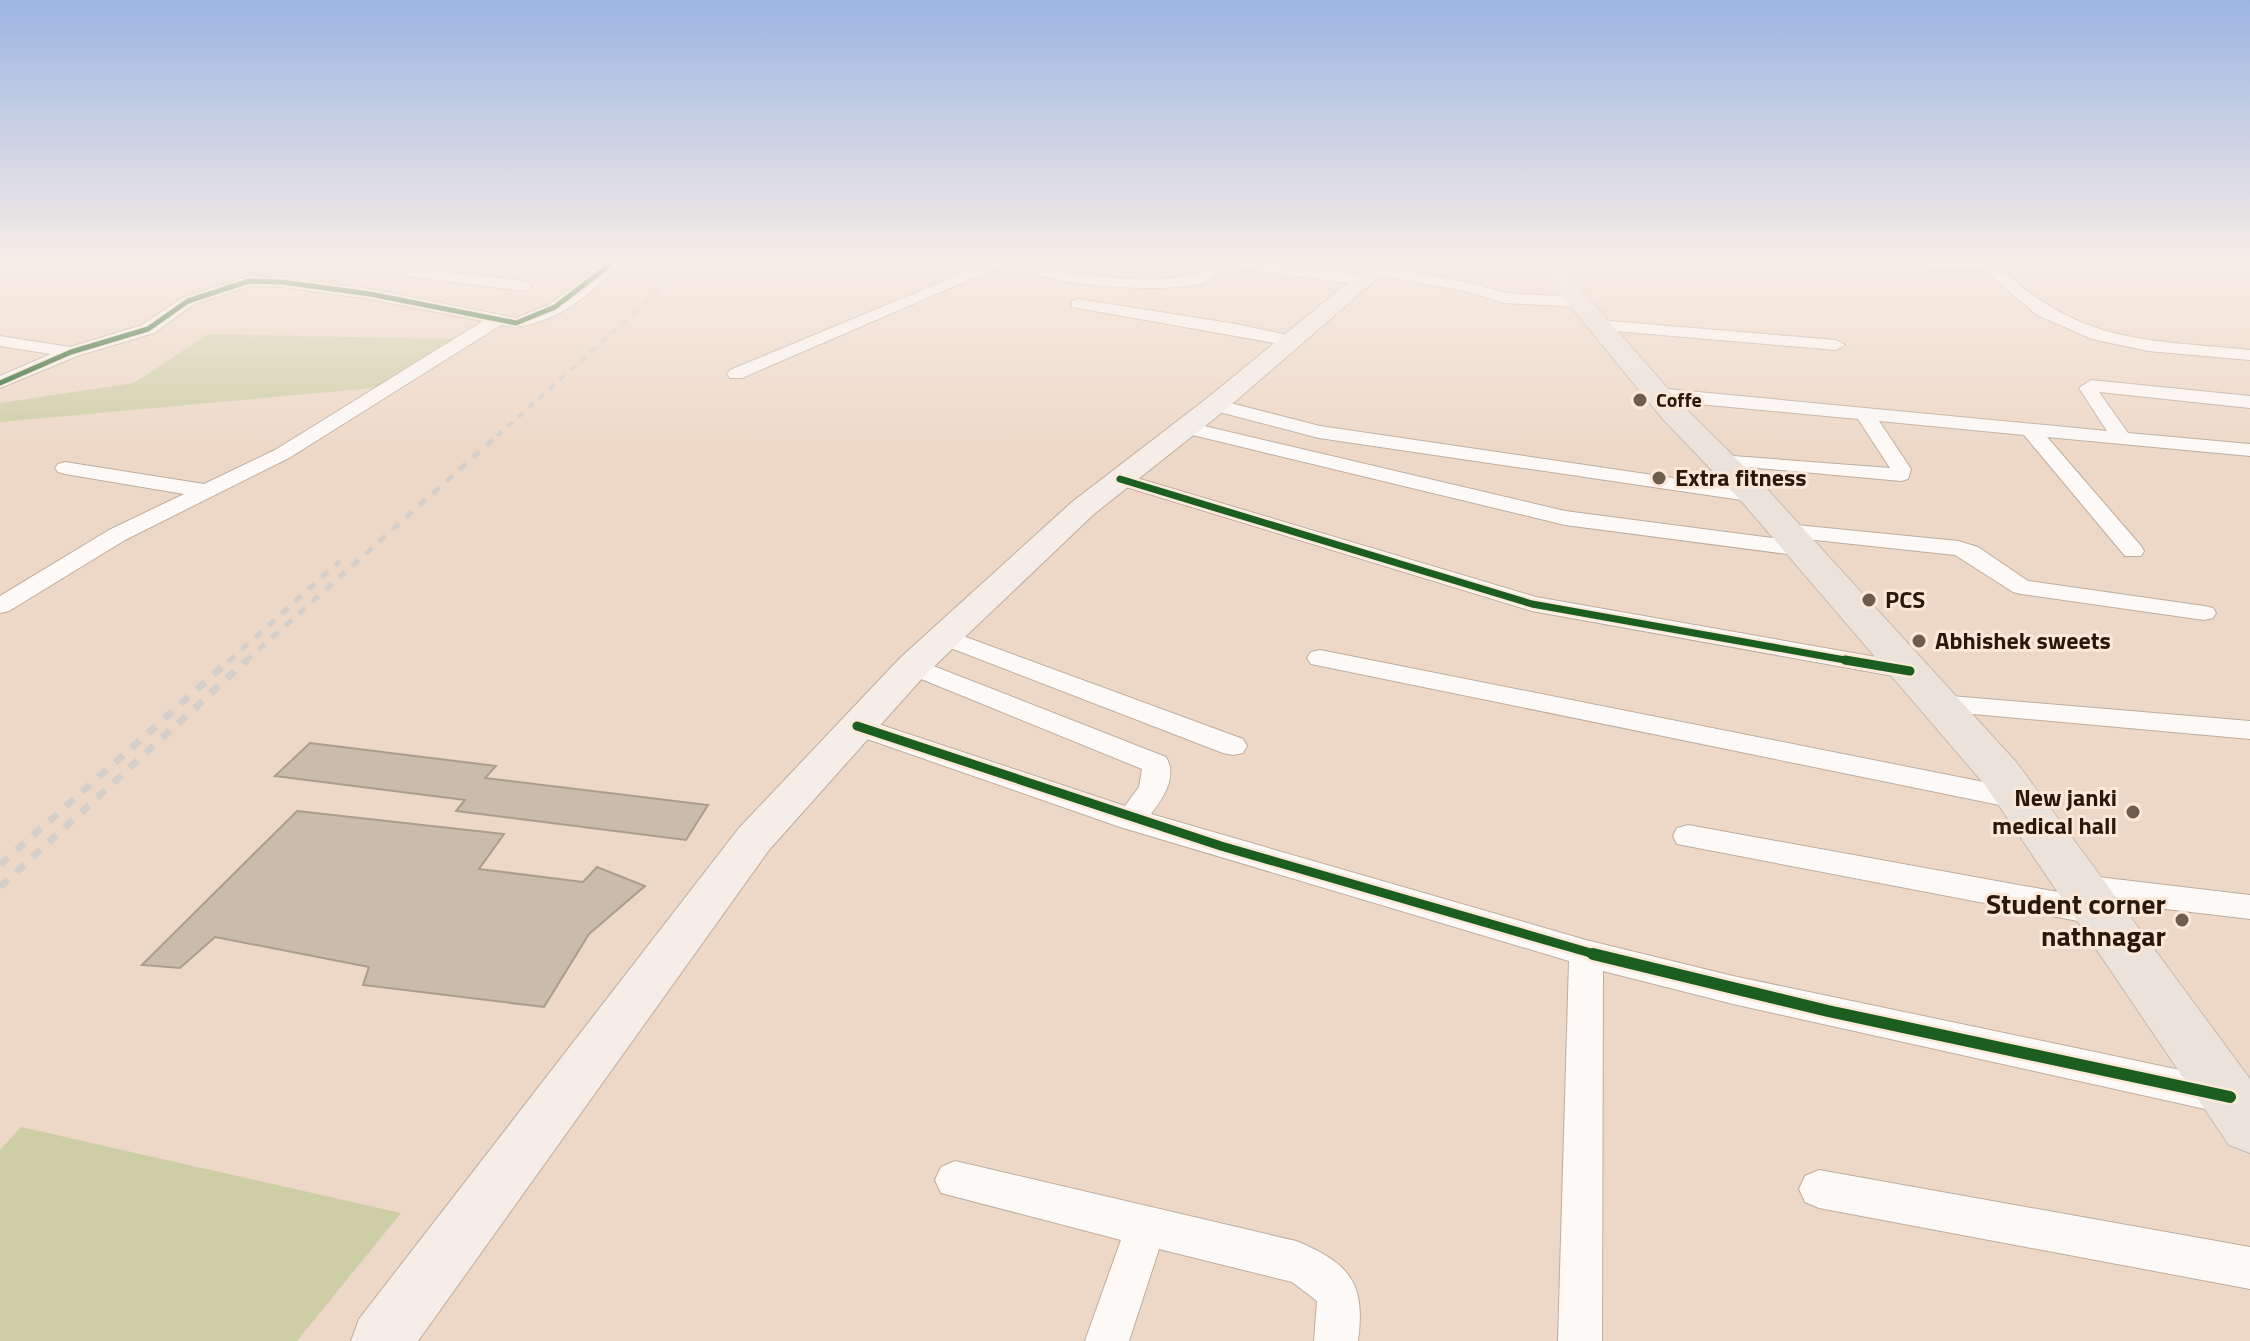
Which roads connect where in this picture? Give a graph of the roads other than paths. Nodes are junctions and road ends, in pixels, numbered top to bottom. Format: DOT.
graph roads {
  1 [pos="153,326"];
  2 [pos="488,326"];
  3 [pos="851,326"];
  4 [pos="1219,326"];
  5 [pos="1310,326"];
  6 [pos="1599,326"];
  7 [pos="1681,326"];
  8 [pos="2070,326"];
  9 [pos="0,341"];
  10 [pos="1291,341"];
  11 [pos="1836,345"];
  12 [pos="71,352"];
  13 [pos="2250,355"];
  14 [pos="736,374"];
  15 [pos="0,383"];
  16 [pos="1656,394"];
  17 [pos="2250,402"];
  18 [pos="1864,413"];
  19 [pos="1201,416"];
  20 [pos="2030,429"];
  21 [pos="2122,438"];
  22 [pos="2250,450"];
  23 [pos="1714,458"];
  24 [pos="65,468"];
  25 [pos="1120,479"];
  26 [pos="207,491"];
  27 [pos="1755,496"];
  28 [pos="1794,540"];
  29 [pos="2133,551"];
  30 [pos="2,603"];
  31 [pos="2204,613"];
  32 [pos="944,637"];
  33 [pos="1320,658"];
  34 [pos="913,666"];
  35 [pos="1910,671"];
  36 [pos="1939,704"];
  37 [pos="857,726"];
  38 [pos="2250,730"];
  39 [pos="1233,746"];
  40 [pos="2019,799"];
  41 [pos="1131,819"];
  42 [pos="1688,836"];
  43 [pos="2090,900"];
  44 [pos="2250,907"];
  45 [pos="1586,953"];
  46 [pos="2240,1111"];
  47 [pos="955,1180"];
  48 [pos="1819,1189"];
  49 [pos="1146,1227"];
  50 [pos="2250,1268"];
  51 [pos="381,1341"];
  52 [pos="1107,1341"];
  53 [pos="1336,1341"];
  54 [pos="1580,1341"];
  1 -- 12 [label="street"];
  2 -- 26 [label="street"];
  3 -- 14 [label="street"];
  4 -- 10 [label="street"];
  5 -- 10 [label="main road"];
  6 -- 16 [label="main road"];
  7 -- 11 [label="street"];
  8 -- 13 [label="street"];
  9 -- 12 [label="street"];
  10 -- 19 [label="main road"];
  12 -- 15 [label="street"];
  16 -- 18 [label="street"];
  16 -- 23 [label="main road"];
  17 -- 21 [label="street"];
  18 -- 20 [label="street"];
  18 -- 23 [label="street"];
  19 -- 25 [label="main road"];
  19 -- 27 [label="street"];
  19 -- 28 [label="street"];
  20 -- 21 [label="street"];
  20 -- 29 [label="street"];
  21 -- 22 [label="street"];
  23 -- 27 [label="main road"];
  24 -- 26 [label="street"];
  25 -- 32 [label="main road"];
  25 -- 35 [label="street"];
  26 -- 30 [label="street"];
  27 -- 28 [label="main road"];
  28 -- 31 [label="street"];
  28 -- 35 [label="main road"];
  32 -- 34 [label="main road"];
  32 -- 39 [label="street"];
  33 -- 40 [label="street"];
  34 -- 37 [label="main road"];
  34 -- 41 [label="street"];
  35 -- 36 [label="main road"];
  36 -- 38 [label="street"];
  36 -- 40 [label="main road"];
  37 -- 41 [label="street"];
  37 -- 51 [label="main road"];
  40 -- 43 [label="main road"];
  41 -- 45 [label="street"];
  42 -- 43 [label="street"];
  43 -- 44 [label="street"];
  43 -- 46 [label="main road"];
  45 -- 46 [label="street"];
  45 -- 54 [label="street"];
  47 -- 49 [label="street"];
  48 -- 50 [label="street"];
  49 -- 52 [label="street"];
  49 -- 53 [label="street"];
}
